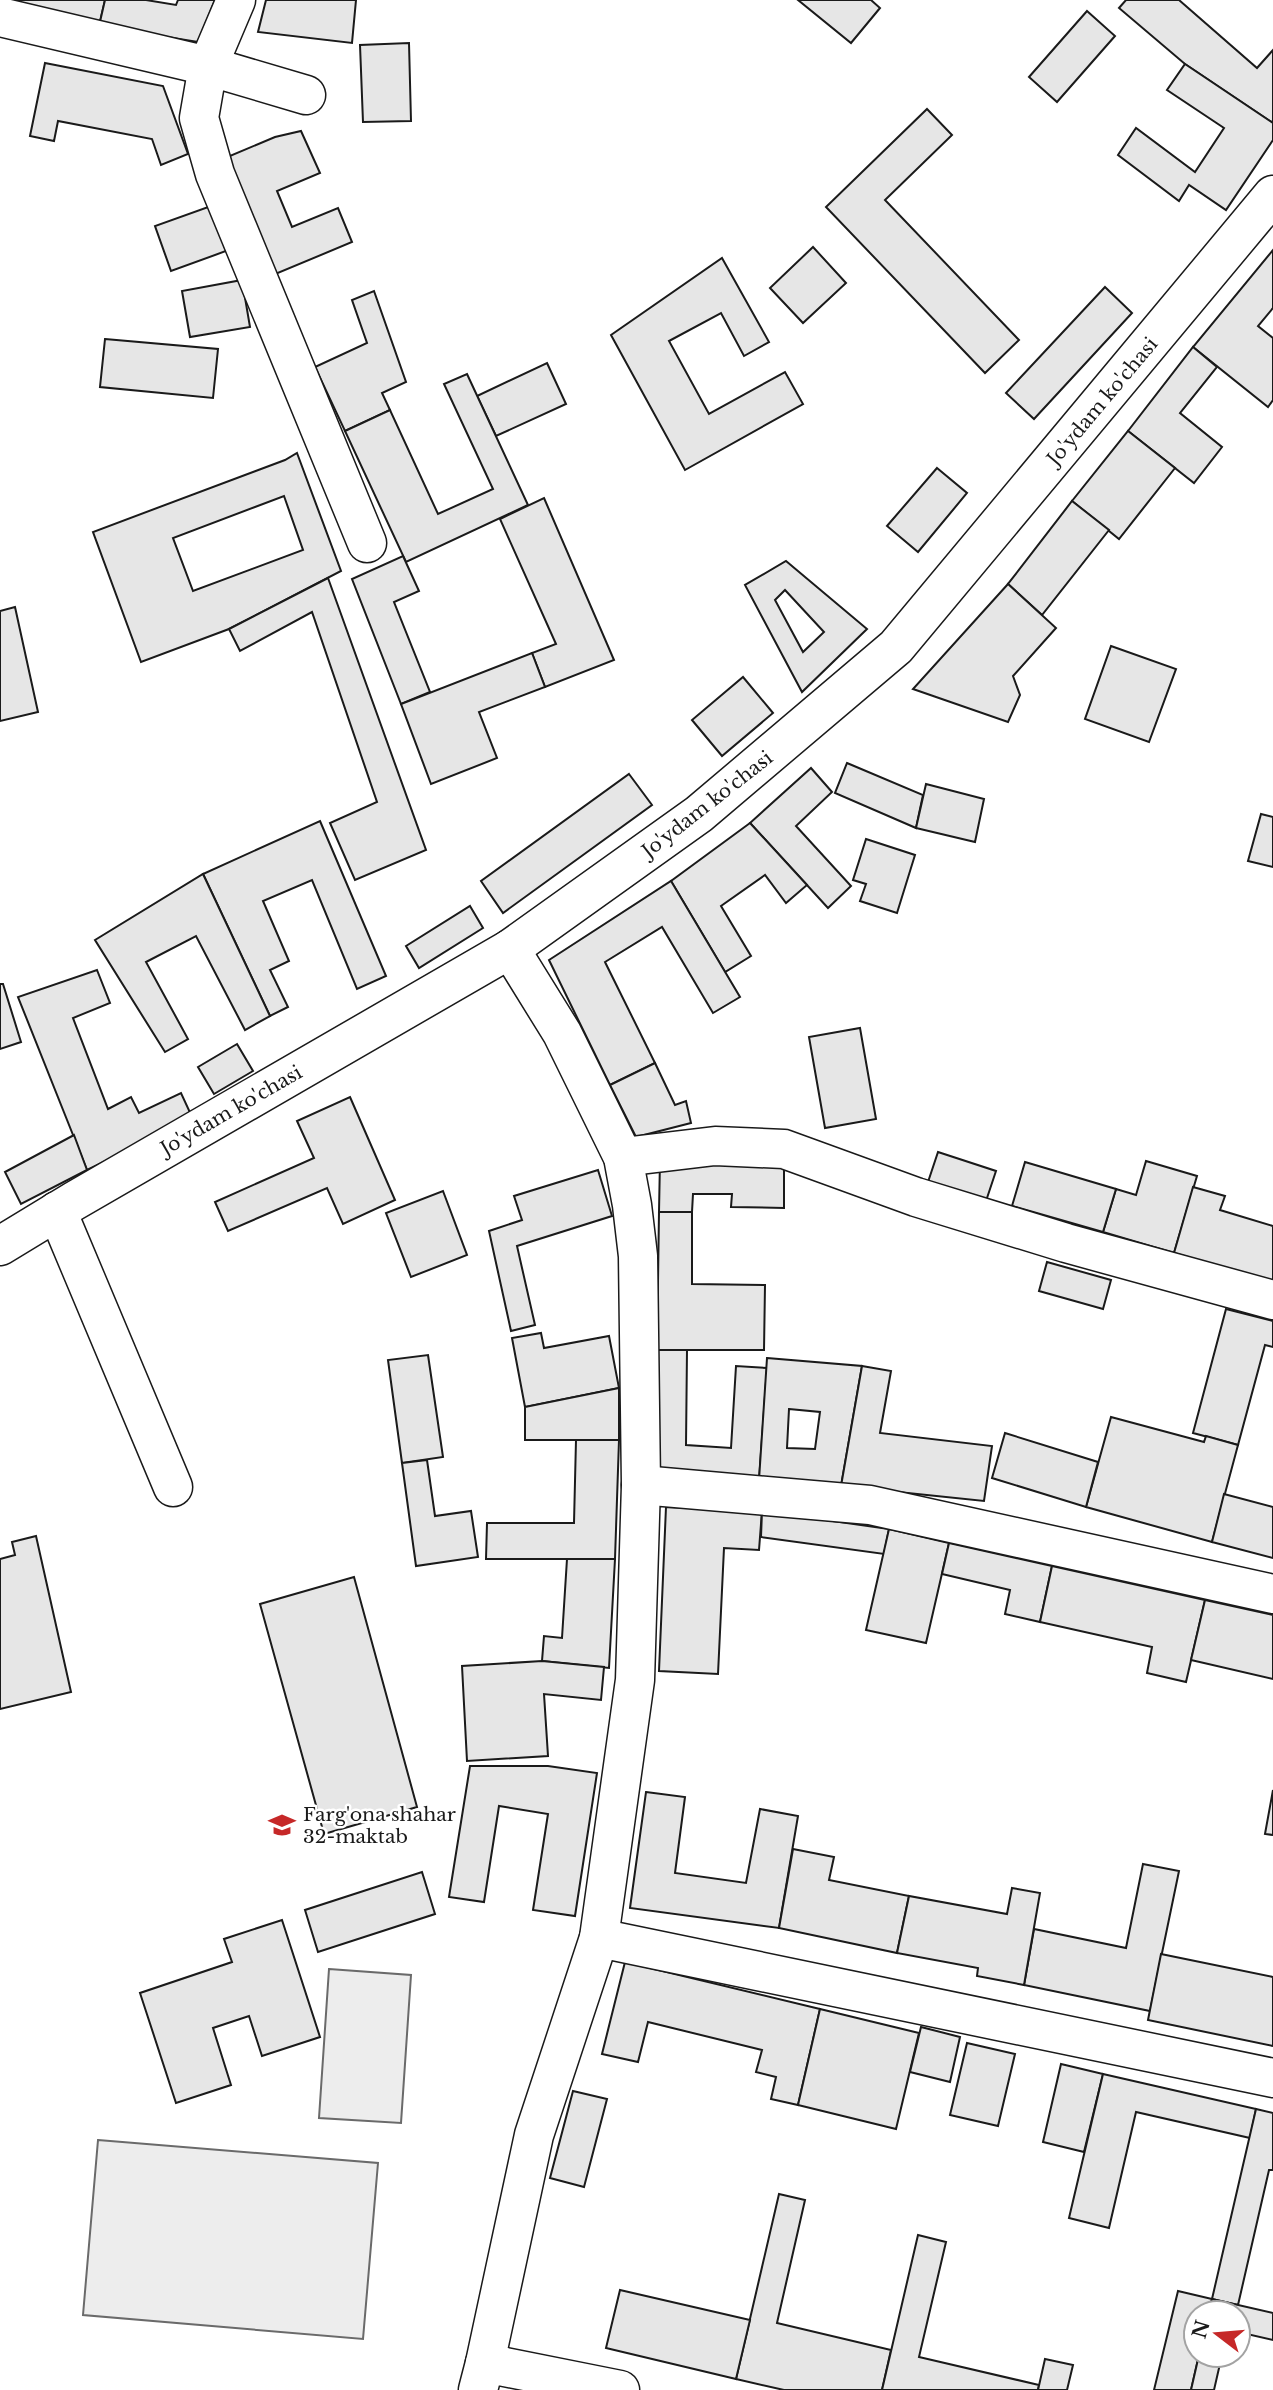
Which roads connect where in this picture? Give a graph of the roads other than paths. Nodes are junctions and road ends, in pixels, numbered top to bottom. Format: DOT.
graph roads {
  1 [pos="236,0"];
  2 [pos="0,17"];
  3 [pos="208,66"];
  4 [pos="306,95"];
  5 [pos="1273,195"];
  6 [pos="367,542"];
  7 [pos="510,949"];
  8 [pos="623,1157"];
  9 [pos="57,1212"];
  10 [pos="0,1247"];
  11 [pos="1273,1300"];
  12 [pos="642,1485"];
  13 [pos="173,1487"];
  14 [pos="1273,1594"];
  15 [pos="599,1938"];
  16 [pos="1273,2078"];
  17 [pos="481,2376"];
  18 [pos="620,2390"];
  1 -- 3 [label="street"];
  2 -- 3 [label="street"];
  3 -- 4 [label="street"];
  3 -- 6 [label="street"];
  5 -- 7 [label="street, Jo'ydam ko'chasi"];
  7 -- 8 [label="street"];
  7 -- 9 [label="street, Jo'ydam ko'chasi"];
  8 -- 11 [label="street"];
  8 -- 12 [label="street"];
  9 -- 10 [label="street, Jo'ydam ko'chasi"];
  9 -- 13 [label="street"];
  12 -- 14 [label="street"];
  12 -- 15 [label="street"];
  15 -- 16 [label="street"];
  15 -- 17 [label="street"];
  17 -- 18 [label="street"];
}
